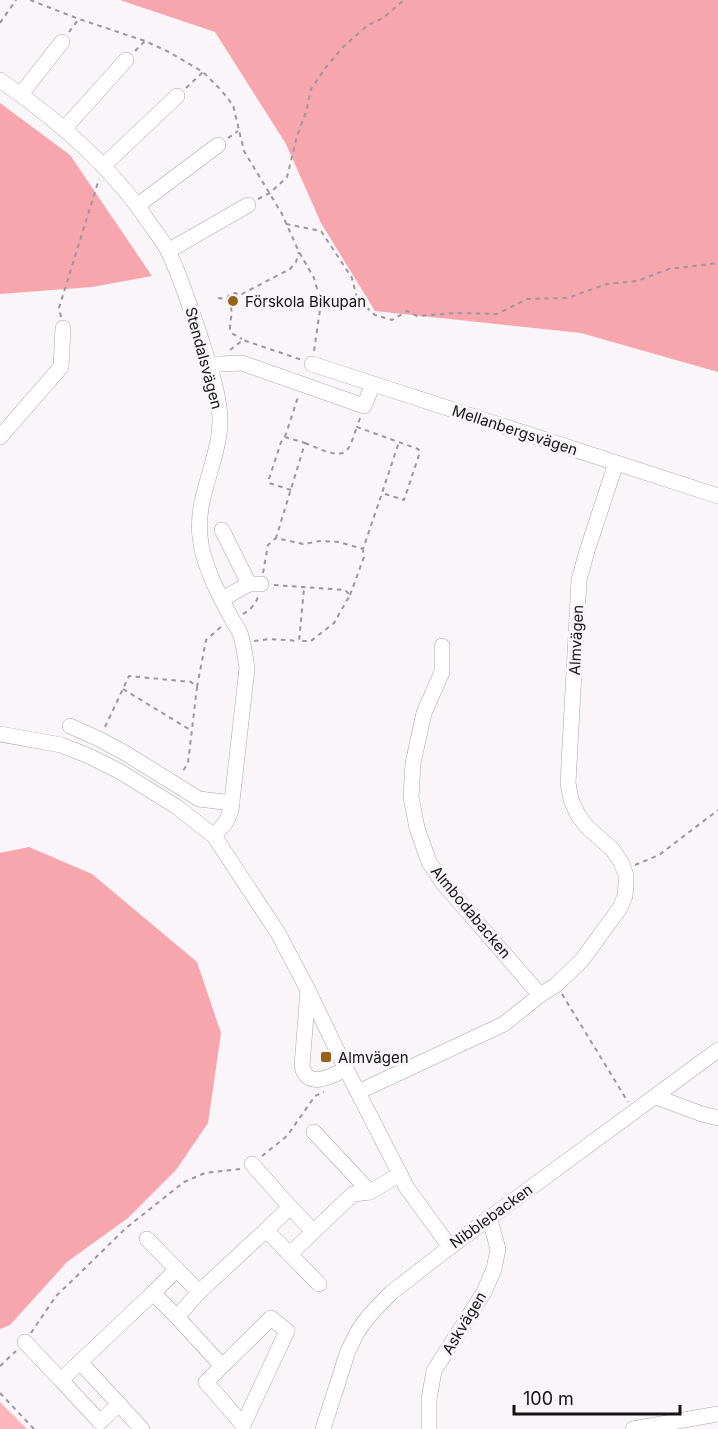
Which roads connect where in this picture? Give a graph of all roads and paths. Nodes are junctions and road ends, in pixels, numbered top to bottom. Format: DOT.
graph roads {
  1 [pos="16,0"];
  2 [pos="404,0"];
  3 [pos="79,19"];
  4 [pos="0,23"];
  5 [pos="62,42"];
  6 [pos="126,60"];
  7 [pos="203,72"];
  8 [pos="0,80"];
  9 [pos="21,94"];
  10 [pos="177,96"];
  11 [pos="64,129"];
  12 [pos="218,146"];
  13 [pos="103,166"];
  14 [pos="270,193"];
  15 [pos="138,205"];
  16 [pos="248,205"];
  17 [pos="286,224"];
  18 [pos="168,251"];
  19 [pos="299,252"];
  20 [pos="718,263"];
  21 [pos="218,298"];
  22 [pos="227,299"];
  23 [pos="63,328"];
  24 [pos="243,340"];
  25 [pos="226,353"];
  26 [pos="312,364"];
  27 [pos="209,366"];
  28 [pos="302,384"];
  29 [pos="373,384"];
  30 [pos="364,406"];
  31 [pos="357,427"];
  32 [pos="0,437"];
  33 [pos="285,437"];
  34 [pos="399,442"];
  35 [pos="305,443"];
  36 [pos="616,463"];
  37 [pos="291,489"];
  38 [pos="382,493"];
  39 [pos="718,496"];
  40 [pos="222,530"];
  41 [pos="276,538"];
  42 [pos="363,549"];
  43 [pos="255,584"];
  44 [pos="304,588"];
  45 [pos="350,595"];
  46 [pos="222,599"];
  47 [pos="238,616"];
  48 [pos="299,640"];
  49 [pos="254,642"];
  50 [pos="442,646"];
  51 [pos="197,687"];
  52 [pos="123,689"];
  53 [pos="70,726"];
  54 [pos="192,730"];
  55 [pos="0,734"];
  56 [pos="99,739"];
  57 [pos="174,784"];
  58 [pos="232,803"];
  59 [pos="718,810"];
  60 [pos="214,836"];
  61 [pos="625,870"];
  62 [pos="556,985"];
  63 [pos="308,990"];
  64 [pos="540,995"];
  65 [pos="718,1050"];
  66 [pos="346,1069"];
  67 [pos="325,1092"];
  68 [pos="358,1092"];
  69 [pos="656,1097"];
  70 [pos="633,1113"];
  71 [pos="718,1118"];
  72 [pos="314,1132"];
  73 [pos="252,1164"];
  74 [pos="400,1174"];
  75 [pos="370,1192"];
  76 [pos="290,1207"];
  77 [pos="489,1217"];
  78 [pos="266,1230"];
  79 [pos="313,1231"];
  80 [pos="147,1239"];
  81 [pos="450,1247"];
  82 [pos="290,1254"];
  83 [pos="176,1270"];
  84 [pos="319,1284"];
  85 [pos="200,1292"];
  86 [pos="153,1293"];
  87 [pos="177,1317"];
  88 [pos="25,1342"];
  89 [pos="80,1362"];
  90 [pos="0,1366"];
  91 [pos="222,1366"];
  92 [pos="62,1380"];
  93 [pos="0,1393"];
  94 [pos="119,1404"];
  95 [pos="718,1414"];
  96 [pos="243,1428"];
  97 [pos="34,1429"];
  98 [pos="142,1429"];
  99 [pos="323,1429"];
  100 [pos="429,1429"];
  101 [pos="633,1429"];
  1 -- 4 [label="path"];
  2 -- 14 [label="path"];
  3 -- 5 [label="path"];
  5 -- 9 [label="street"];
  6 -- 11 [label="street"];
  7 -- 10 [label="path"];
  8 -- 9 [label="street, Stendalsvägen"];
  9 -- 11 [label="street, Stendalsvägen"];
  10 -- 13 [label="street"];
  11 -- 13 [label="street, Stendalsvägen"];
  12 -- 15 [label="street"];
  13 -- 15 [label="street, Stendalsvägen"];
  13 -- 23 [label="path"];
  15 -- 18 [label="street, Stendalsvägen"];
  16 -- 18 [label="street"];
  17 -- 20 [label="path"];
  18 -- 27 [label="street, Stendalsvägen"];
  19 -- 22 [label="path"];
  21 -- 22 [label="path"];
  22 -- 24 [label="path"];
  23 -- 32 [label="street"];
  24 -- 25 [label="path"];
  24 -- 26 [label="path"];
  26 -- 29 [label="street, Mellanbergsvägen"];
  27 -- 28 [label="street"];
  27 -- 46 [label="street, Stendalsvägen"];
  28 -- 30 [label="street"];
  28 -- 33 [label="path"];
  29 -- 30 [label="street"];
  29 -- 36 [label="street, Mellanbergsvägen"];
  30 -- 31 [label="path"];
  31 -- 34 [label="path"];
  31 -- 35 [label="path"];
  33 -- 35 [label="path"];
  33 -- 37 [label="path"];
  34 -- 38 [label="path"];
  34 -- 38 [label="path"];
  35 -- 37 [label="path"];
  36 -- 39 [label="street, Mellanbergsvägen"];
  36 -- 61 [label="street, Almvägen"];
  37 -- 41 [label="path"];
  38 -- 42 [label="path"];
  40 -- 43 [label="street"];
  41 -- 42 [label="path"];
  41 -- 43 [label="path"];
  42 -- 45 [label="path"];
  43 -- 44 [label="path"];
  43 -- 46 [label="street"];
  43 -- 47 [label="path"];
  44 -- 45 [label="path"];
  44 -- 48 [label="path"];
  45 -- 48 [label="path"];
  46 -- 47 [label="street, Stendalsvägen"];
  47 -- 51 [label="path"];
  47 -- 58 [label="street, Stendalsvägen"];
  48 -- 49 [label="path"];
  50 -- 64 [label="street, Almbodabacken"];
  51 -- 52 [label="path"];
  51 -- 54 [label="path"];
  52 -- 54 [label="path"];
  52 -- 56 [label="path"];
  53 -- 56 [label="street"];
  54 -- 57 [label="path"];
  55 -- 60 [label="street"];
  56 -- 57 [label="street"];
  57 -- 58 [label="street"];
  58 -- 60 [label="street, Stendalsvägen"];
  59 -- 61 [label="path"];
  60 -- 63 [label="street"];
  61 -- 62 [label="street"];
  62 -- 64 [label="street"];
  62 -- 70 [label="path"];
  63 -- 66 [label="street"];
  63 -- 66 [label="street"];
  64 -- 68 [label="street"];
  65 -- 69 [label="street, Nibblebacken"];
  66 -- 68 [label="street"];
  67 -- 73 [label="path"];
  68 -- 74 [label="street"];
  69 -- 70 [label="street, Nibblebacken"];
  69 -- 71 [label="street"];
  70 -- 77 [label="street, Nibblebacken"];
  72 -- 75 [label="street"];
  73 -- 76 [label="street"];
  73 -- 88 [label="path"];
  74 -- 75 [label="street"];
  74 -- 81 [label="street"];
  75 -- 79 [label="street"];
  76 -- 78 [label="street"];
  76 -- 79 [label="street"];
  77 -- 81 [label="street, Nibblebacken"];
  77 -- 100 [label="street, Askvägen"];
  78 -- 82 [label="street"];
  78 -- 85 [label="street"];
  79 -- 82 [label="street"];
  80 -- 83 [label="street"];
  81 -- 99 [label="street, Nibblebacken"];
  82 -- 84 [label="street"];
  83 -- 85 [label="street"];
  83 -- 86 [label="street"];
  85 -- 87 [label="street"];
  86 -- 87 [label="street"];
  86 -- 89 [label="street"];
  87 -- 91 [label="street"];
  88 -- 90 [label="path"];
  88 -- 92 [label="street"];
  89 -- 92 [label="street"];
  89 -- 94 [label="street"];
  91 -- 96 [label="street"];
  91 -- 96 [label="street"];
  92 -- 94 [label="street"];
  93 -- 97 [label="path"];
  94 -- 98 [label="street"];
  95 -- 101 [label="street"];
}
